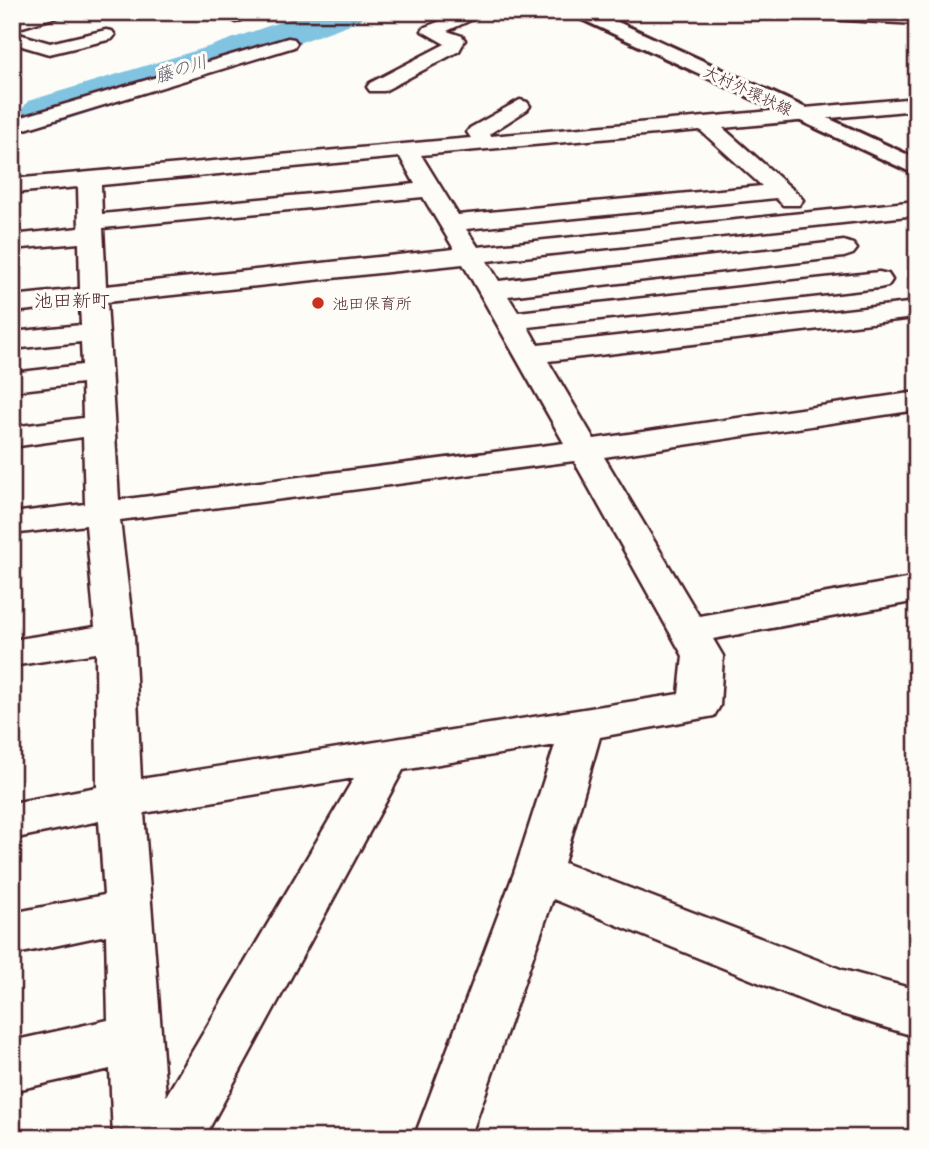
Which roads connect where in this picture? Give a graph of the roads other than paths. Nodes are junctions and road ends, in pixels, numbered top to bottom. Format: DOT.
graph roads {
  1 [pos="54,12"];
  2 [pos="421,12"];
  3 [pos="480,12"];
  4 [pos="581,12"];
  5 [pos="789,12"];
  6 [pos="914,20"];
  7 [pos="452,25"];
  8 [pos="14,26"];
  9 [pos="106,35"];
  10 [pos="288,43"];
  11 [pos="186,61"];
  12 [pos="377,87"];
  13 [pos="917,104"];
  14 [pos="520,106"];
  15 [pos="12,113"];
  16 [pos="802,116"];
  17 [pos="707,125"];
  18 [pos="12,127"];
  19 [pos="485,143"];
  20 [pos="407,151"];
  21 [pos="917,167"];
  22 [pos="89,179"];
  23 [pos="12,186"];
  24 [pos="430,189"];
  25 [pos="781,191"];
  26 [pos="917,208"];
  27 [pos="811,219"];
  28 [pos="452,223"];
  29 [pos="90,228"];
  30 [pos="12,242"];
  31 [pos="844,249"];
  32 [pos="470,256"];
  33 [pos="879,280"];
  34 [pos="491,290"];
  35 [pos="12,304"];
  36 [pos="916,311"];
  37 [pos="93,313"];
  38 [pos="510,321"];
  39 [pos="12,341"];
  40 [pos="529,355"];
  41 [pos="96,372"];
  42 [pos="12,382"];
  43 [pos="917,401"];
  44 [pos="98,425"];
  45 [pos="12,437"];
  46 [pos="583,450"];
  47 [pos="102,511"];
  48 [pos="12,524"];
  49 [pos="917,589"];
  50 [pos="688,631"];
  51 [pos="115,636"];
  52 [pos="12,653"];
  53 [pos="583,724"];
  54 [pos="390,755"];
  55 [pos="120,800"];
  56 [pos="12,821"];
  57 [pos="538,873"];
  58 [pos="130,910"];
  59 [pos="12,934"];
  60 [pos="917,1014"];
  61 [pos="134,1039"];
  62 [pos="12,1066"];
  63 [pos="141,1138"];
  64 [pos="173,1138"];
  65 [pos="442,1138"];
  1 -- 8 [label="street"];
  2 -- 7 [label="street"];
  3 -- 7 [label="street"];
  4 -- 16 [label="main road, 大村外環状線"];
  5 -- 6 [label="street"];
  7 -- 12 [label="street"];
  8 -- 9 [label="street"];
  10 -- 18 [label="street"];
  11 -- 15 [label="street"];
  13 -- 16 [label="street"];
  14 -- 19 [label="street"];
  16 -- 17 [label="street"];
  16 -- 21 [label="main road, 大村外環状線"];
  17 -- 19 [label="street"];
  17 -- 25 [label="street"];
  19 -- 20 [label="street"];
  20 -- 22 [label="street"];
  20 -- 24 [label="street"];
  22 -- 23 [label="street"];
  22 -- 29 [label="street"];
  24 -- 28 [label="street"];
  24 -- 29 [label="street"];
  25 -- 27 [label="street"];
  25 -- 28 [label="street"];
  26 -- 27 [label="street"];
  27 -- 31 [label="street"];
  27 -- 32 [label="street"];
  28 -- 32 [label="street"];
  29 -- 30 [label="street"];
  29 -- 37 [label="street"];
  31 -- 33 [label="street"];
  31 -- 34 [label="street"];
  32 -- 34 [label="street"];
  32 -- 37 [label="street"];
  33 -- 36 [label="street"];
  33 -- 38 [label="street"];
  34 -- 38 [label="street"];
  35 -- 37 [label="street"];
  36 -- 40 [label="street"];
  37 -- 39 [label="street"];
  37 -- 41 [label="street"];
  38 -- 40 [label="street"];
  40 -- 46 [label="street"];
  41 -- 42 [label="street"];
  41 -- 44 [label="street"];
  43 -- 46 [label="street"];
  44 -- 45 [label="street"];
  44 -- 47 [label="street"];
  46 -- 47 [label="street"];
  46 -- 50 [label="street"];
  47 -- 48 [label="street"];
  47 -- 51 [label="street"];
  49 -- 50 [label="street"];
  50 -- 53 [label="street"];
  51 -- 52 [label="street"];
  51 -- 55 [label="street"];
  53 -- 54 [label="street"];
  53 -- 57 [label="street"];
  54 -- 55 [label="street"];
  54 -- 64 [label="street"];
  55 -- 56 [label="street"];
  55 -- 58 [label="street"];
  57 -- 60 [label="street"];
  57 -- 65 [label="street"];
  58 -- 59 [label="street"];
  58 -- 61 [label="street"];
  61 -- 62 [label="street"];
  61 -- 63 [label="street"];
}
